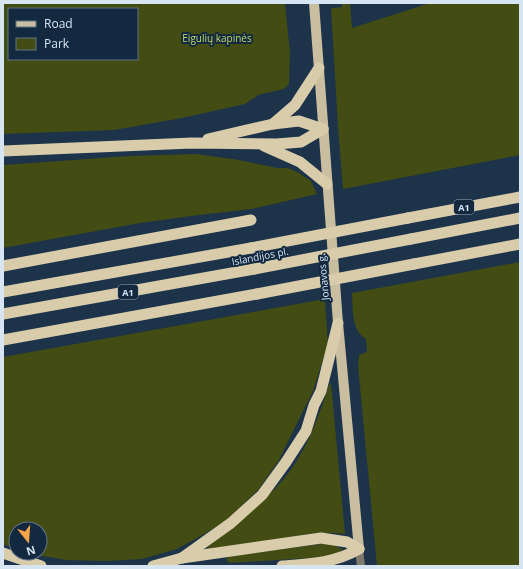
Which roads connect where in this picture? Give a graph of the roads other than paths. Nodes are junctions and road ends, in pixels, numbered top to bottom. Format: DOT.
graph roads {
  1 [pos="314,3"];
  2 [pos="319,68"];
  3 [pos="273,124"];
  4 [pos="323,129"];
  5 [pos="192,143"];
  6 [pos="262,145"];
  7 [pos="3,151"];
  8 [pos="327,184"];
  9 [pos="520,197"];
  10 [pos="520,218"];
  11 [pos="251,220"];
  12 [pos="520,244"];
  13 [pos="3,266"];
  14 [pos="3,292"];
  15 [pos="3,314"];
  16 [pos="338,323"];
  17 [pos="3,340"];
  18 [pos="359,549"];
  19 [pos="3,553"];
  20 [pos="182,558"];
  21 [pos="41,566"];
  22 [pos="153,566"];
  23 [pos="282,566"];
  24 [pos="360,566"];
  1 -- 2 [label="main road, Jonavos g."];
  2 -- 3 [label="highway"];
  2 -- 4 [label="main road, Jonavos g."];
  3 -- 4 [label="highway"];
  3 -- 5 [label="highway"];
  4 -- 6 [label="highway"];
  4 -- 8 [label="main road, Jonavos g."];
  5 -- 6 [label="highway"];
  5 -- 7 [label="highway"];
  6 -- 8 [label="highway"];
  8 -- 16 [label="main road, Jonavos g."];
  9 -- 14 [label="highway, Islandijos pl. / A1, bridge"];
  10 -- 15 [label="highway, Islandijos pl. / A1, bridge"];
  11 -- 13 [label="highway"];
  12 -- 17 [label="highway, bridge"];
  16 -- 18 [label="main road, Jonavos g."];
  16 -- 20 [label="highway"];
  18 -- 20 [label="highway"];
  18 -- 23 [label="highway"];
  18 -- 24 [label="street"];
  19 -- 21 [label="highway"];
  20 -- 22 [label="highway"];
}
